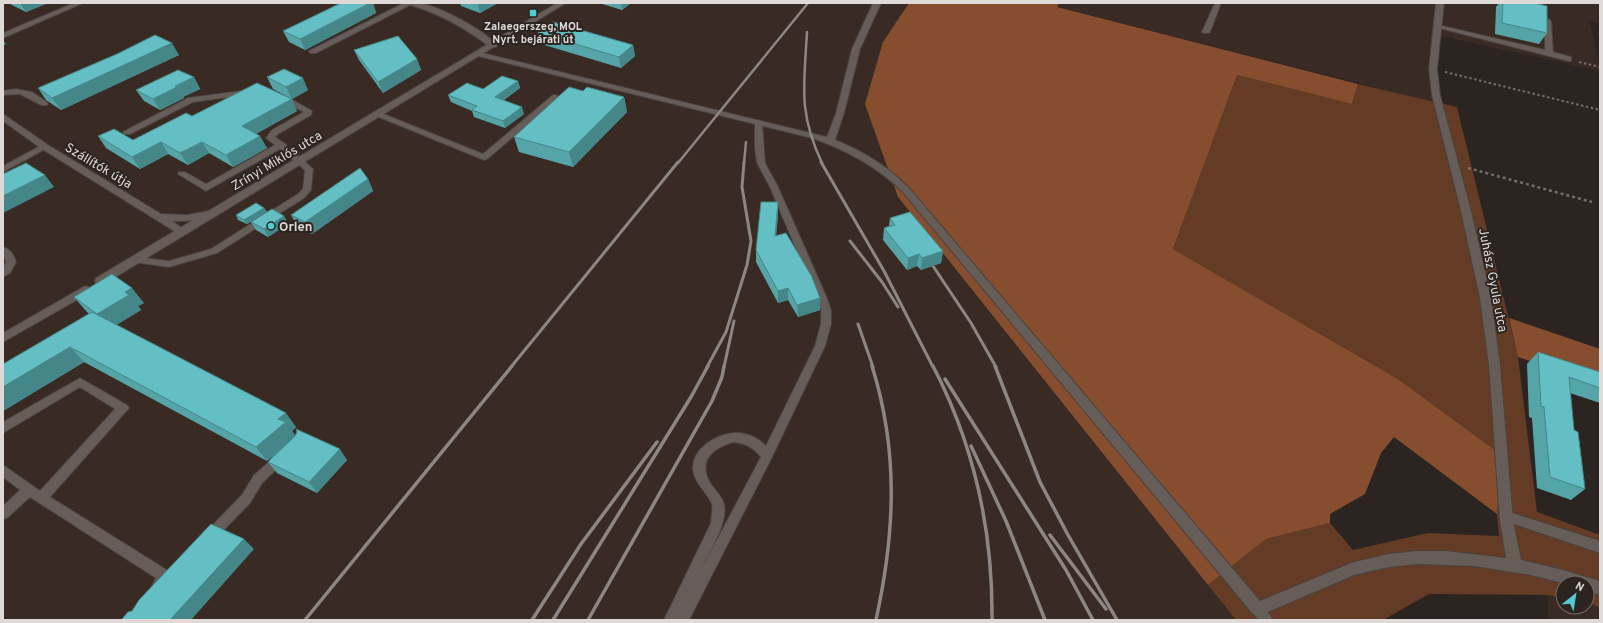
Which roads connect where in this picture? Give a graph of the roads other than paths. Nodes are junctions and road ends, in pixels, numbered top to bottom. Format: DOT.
graph roads {
  1 [pos="80,3"];
  2 [pos="410,3"];
  3 [pos="562,3"];
  4 [pos="877,3"];
  5 [pos="1218,3"];
  6 [pos="1440,3"];
  7 [pos="1548,21"];
  8 [pos="1438,27"];
  9 [pos="1206,32"];
  10 [pos="3,36"];
  11 [pos="493,45"];
  12 [pos="313,51"];
  13 [pos="1549,53"];
  14 [pos="478,54"];
  15 [pos="1568,60"];
  16 [pos="257,91"];
  17 [pos="3,94"];
  18 [pos="276,95"];
  19 [pos="556,97"];
  20 [pos="44,103"];
  21 [pos="378,115"];
  22 [pos="3,117"];
  23 [pos="758,122"];
  24 [pos="127,132"];
  25 [pos="830,141"];
  26 [pos="281,145"];
  27 [pos="45,147"];
  28 [pos="300,161"];
  29 [pos="3,169"];
  30 [pos="182,174"];
  31 [pos="215,213"];
  32 [pos="160,217"];
  33 [pos="183,232"];
  34 [pos="3,250"];
  35 [pos="136,260"];
  36 [pos="3,274"];
  37 [pos="3,338"];
  38 [pos="3,428"];
  39 [pos="292,448"];
  40 [pos="767,456"];
  41 [pos="3,470"];
  42 [pos="29,490"];
  43 [pos="41,498"];
  44 [pos="3,514"];
  45 [pos="1506,516"];
  46 [pos="200,545"];
  47 [pos="1600,547"];
  48 [pos="1515,565"];
  49 [pos="176,566"];
  50 [pos="1555,575"];
  51 [pos="165,576"];
  52 [pos="152,595"];
  53 [pos="1258,609"];
  54 [pos="671,620"];
  55 [pos="682,620"];
  56 [pos="1266,620"];
  1 -- 10 [label="lane"];
  2 -- 11 [label="lane"];
  2 -- 12 [label="lane"];
  3 -- 11 [label="street, Zrínyi Miklós utca"];
  4 -- 25 [label="street"];
  5 -- 9 [label="lane"];
  6 -- 8 [label="street, Juhász Gyula utca"];
  7 -- 13 [label="lane"];
  8 -- 13 [label="lane"];
  8 -- 45 [label="street, Juhász Gyula utca"];
  11 -- 14 [label="street, Zrínyi Miklós utca"];
  13 -- 15 [label="lane"];
  14 -- 21 [label="street, Zrínyi Miklós utca"];
  14 -- 23 [label="street"];
  16 -- 24 [label="lane"];
  17 -- 20 [label="lane"];
  18 -- 26 [label="lane"];
  19 -- 21 [label="lane"];
  21 -- 28 [label="street, Zrínyi Miklós utca"];
  22 -- 27 [label="street, Szállítók útja"];
  23 -- 25 [label="street"];
  23 -- 40 [label="lane"];
  25 -- 53 [label="street"];
  26 -- 28 [label="lane"];
  26 -- 30 [label="lane"];
  27 -- 29 [label="lane"];
  27 -- 32 [label="street, Szállítók útja"];
  28 -- 31 [label="street, Zrínyi Miklós utca"];
  28 -- 35 [label="lane"];
  31 -- 32 [label="street"];
  31 -- 33 [label="street, Zrínyi Miklós utca"];
  32 -- 33 [label="street, Szállítók útja"];
  33 -- 35 [label="street, Zrínyi Miklós utca"];
  34 -- 36 [label="lane"];
  35 -- 37 [label="street, Zrínyi Miklós utca"];
  38 -- 43 [label="lane"];
  39 -- 46 [label="lane"];
  40 -- 54 [label="lane"];
  40 -- 55 [label="lane"];
  41 -- 42 [label="lane"];
  42 -- 43 [label="lane"];
  42 -- 44 [label="lane"];
  43 -- 51 [label="lane"];
  45 -- 47 [label="lane"];
  45 -- 48 [label="street, Juhász Gyula utca"];
  48 -- 50 [label="street"];
  48 -- 53 [label="street"];
  49 -- 51 [label="lane"];
  51 -- 52 [label="lane"];
  53 -- 56 [label="lane"];
}
